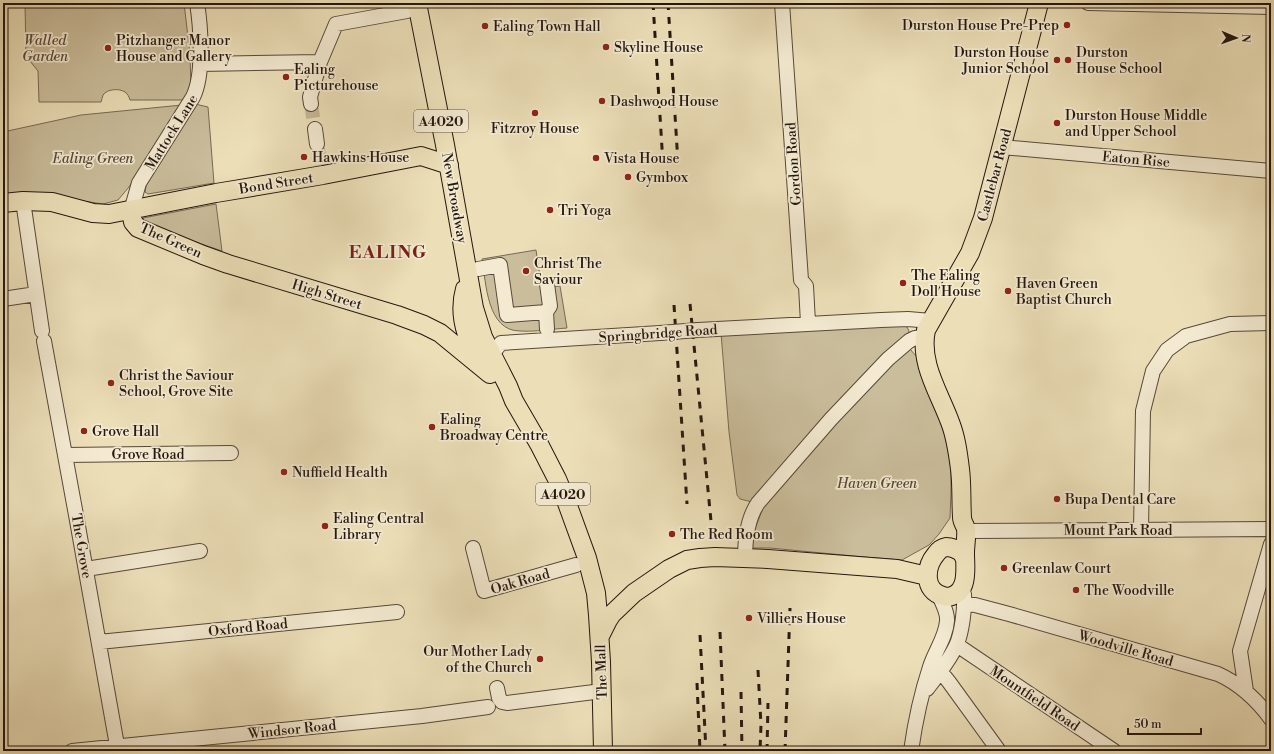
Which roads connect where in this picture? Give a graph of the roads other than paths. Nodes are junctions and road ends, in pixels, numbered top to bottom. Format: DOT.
graph roads {
  1 [pos="197,3"];
  2 [pos="782,3"];
  3 [pos="1039,3"];
  4 [pos="1088,3"];
  5 [pos="412,7"];
  6 [pos="1271,7"];
  7 [pos="320,62"];
  8 [pos="200,64"];
  9 [pos="311,104"];
  10 [pos="315,129"];
  11 [pos="443,134"];
  12 [pos="317,144"];
  13 [pos="1001,147"];
  14 [pos="421,156"];
  15 [pos="449,165"];
  16 [pos="1271,171"];
  17 [pos="23,201"];
  18 [pos="3,203"];
  19 [pos="131,211"];
  20 [pos="220,261"];
  21 [pos="472,277"];
  22 [pos="547,284"];
  23 [pos="36,294"];
  24 [pos="3,299"];
  25 [pos="474,308"];
  26 [pos="546,312"];
  27 [pos="808,323"];
  28 [pos="1271,324"];
  29 [pos="547,329"];
  30 [pos="928,329"];
  31 [pos="434,330"];
  32 [pos="466,332"];
  33 [pos="508,343"];
  34 [pos="492,354"];
  35 [pos="490,374"];
  36 [pos="514,401"];
  37 [pos="231,454"];
  38 [pos="65,455"];
  39 [pos="964,526"];
  40 [pos="1271,529"];
  41 [pos="1141,530"];
  42 [pos="1271,544"];
  43 [pos="473,548"];
  44 [pos="943,548"];
  45 [pos="200,551"];
  46 [pos="745,559"];
  47 [pos="965,559"];
  48 [pos="576,565"];
  49 [pos="86,569"];
  50 [pos="927,576"];
  51 [pos="963,586"];
  52 [pos="596,593"];
  53 [pos="634,593"];
  54 [pos="939,595"];
  55 [pos="965,604"];
  56 [pos="397,612"];
  57 [pos="600,636"];
  58 [pos="100,642"];
  59 [pos="957,645"];
  60 [pos="1240,651"];
  61 [pos="935,669"];
  62 [pos="1230,679"];
  63 [pos="497,688"];
  64 [pos="602,691"];
  65 [pos="1246,691"];
  66 [pos="488,707"];
  67 [pos="1271,719"];
  68 [pos="118,749"];
  69 [pos="72,751"];
  70 [pos="603,751"];
  71 [pos="912,751"];
  72 [pos="999,751"];
  73 [pos="1114,751"];
  1 -- 8 [label="street, Mattock Lane"];
  2 -- 27 [label="street, Gordon Road"];
  3 -- 13 [label="main road, Castlebar Road"];
  4 -- 6 [label="street"];
  5 -- 7 [label="street"];
  5 -- 11 [label="main road, New Broadway / A4020"];
  7 -- 8 [label="street"];
  7 -- 9 [label="street"];
  8 -- 19 [label="street, Mattock Lane"];
  10 -- 12 [label="street"];
  11 -- 14 [label="main road"];
  11 -- 15 [label="main road, New Broadway / A4020"];
  13 -- 16 [label="street, Eaton Rise"];
  13 -- 30 [label="main road, Castlebar Road"];
  14 -- 15 [label="main road, Bond Street"];
  14 -- 19 [label="main road, Bond Street"];
  15 -- 21 [label="main road, New Broadway / A4020"];
  17 -- 18 [label="main road"];
  17 -- 19 [label="main road"];
  17 -- 23 [label="street, The Grove"];
  19 -- 20 [label="main road, The Green"];
  20 -- 31 [label="main road, High Street"];
  21 -- 25 [label="main road, New Broadway / A4020"];
  21 -- 26 [label="street"];
  21 -- 32 [label="main road, New Broadway / A4020"];
  21 -- 33 [label="street"];
  22 -- 26 [label="street"];
  23 -- 24 [label="street"];
  23 -- 38 [label="street, The Grove"];
  25 -- 32 [label="main road"];
  25 -- 34 [label="main road, New Broadway / A4020"];
  26 -- 29 [label="street"];
  27 -- 30 [label="street"];
  27 -- 33 [label="street, Springbridge Road, bridge"];
  28 -- 41 [label="street"];
  30 -- 39 [label="main road"];
  30 -- 46 [label="street"];
  31 -- 32 [label="main road, High Street"];
  31 -- 35 [label="main road, High Street"];
  32 -- 35 [label="main road, A4020"];
  33 -- 34 [label="street, Springbridge Road"];
  34 -- 35 [label="street"];
  34 -- 36 [label="main road, A4020"];
  35 -- 36 [label="main road, A4020"];
  36 -- 52 [label="main road, A4020"];
  37 -- 38 [label="street, Grove Road"];
  38 -- 49 [label="street, The Grove"];
  39 -- 41 [label="street, Mount Park Road"];
  39 -- 44 [label="main road"];
  39 -- 47 [label="main road"];
  40 -- 41 [label="street, Mount Park Road"];
  42 -- 60 [label="street"];
  43 -- 48 [label="street, Oak Road"];
  44 -- 47 [label="main road"];
  44 -- 50 [label="main road"];
  45 -- 49 [label="street"];
  46 -- 50 [label="main road"];
  46 -- 53 [label="main road"];
  47 -- 51 [label="main road"];
  49 -- 58 [label="street, The Grove"];
  50 -- 54 [label="main road"];
  51 -- 54 [label="main road"];
  51 -- 55 [label="street"];
  52 -- 53 [label="main road"];
  52 -- 57 [label="main road, The Mall / A4020"];
  53 -- 57 [label="main road"];
  54 -- 61 [label="street"];
  55 -- 59 [label="street"];
  55 -- 62 [label="street, Woodville Road"];
  56 -- 58 [label="street, Oxford Road"];
  57 -- 64 [label="main road, The Mall / A4020"];
  58 -- 68 [label="street, The Grove"];
  59 -- 61 [label="street"];
  59 -- 73 [label="street, Mountfield Road"];
  60 -- 62 [label="street"];
  60 -- 65 [label="street"];
  61 -- 71 [label="street"];
  61 -- 72 [label="street"];
  62 -- 65 [label="street, Woodville Road"];
  63 -- 64 [label="street"];
  64 -- 70 [label="main road, The Mall / A4020"];
  65 -- 67 [label="street, Woodville Road"];
  66 -- 68 [label="street, Windsor Road"];
  68 -- 69 [label="street, Windsor Road"];
}
